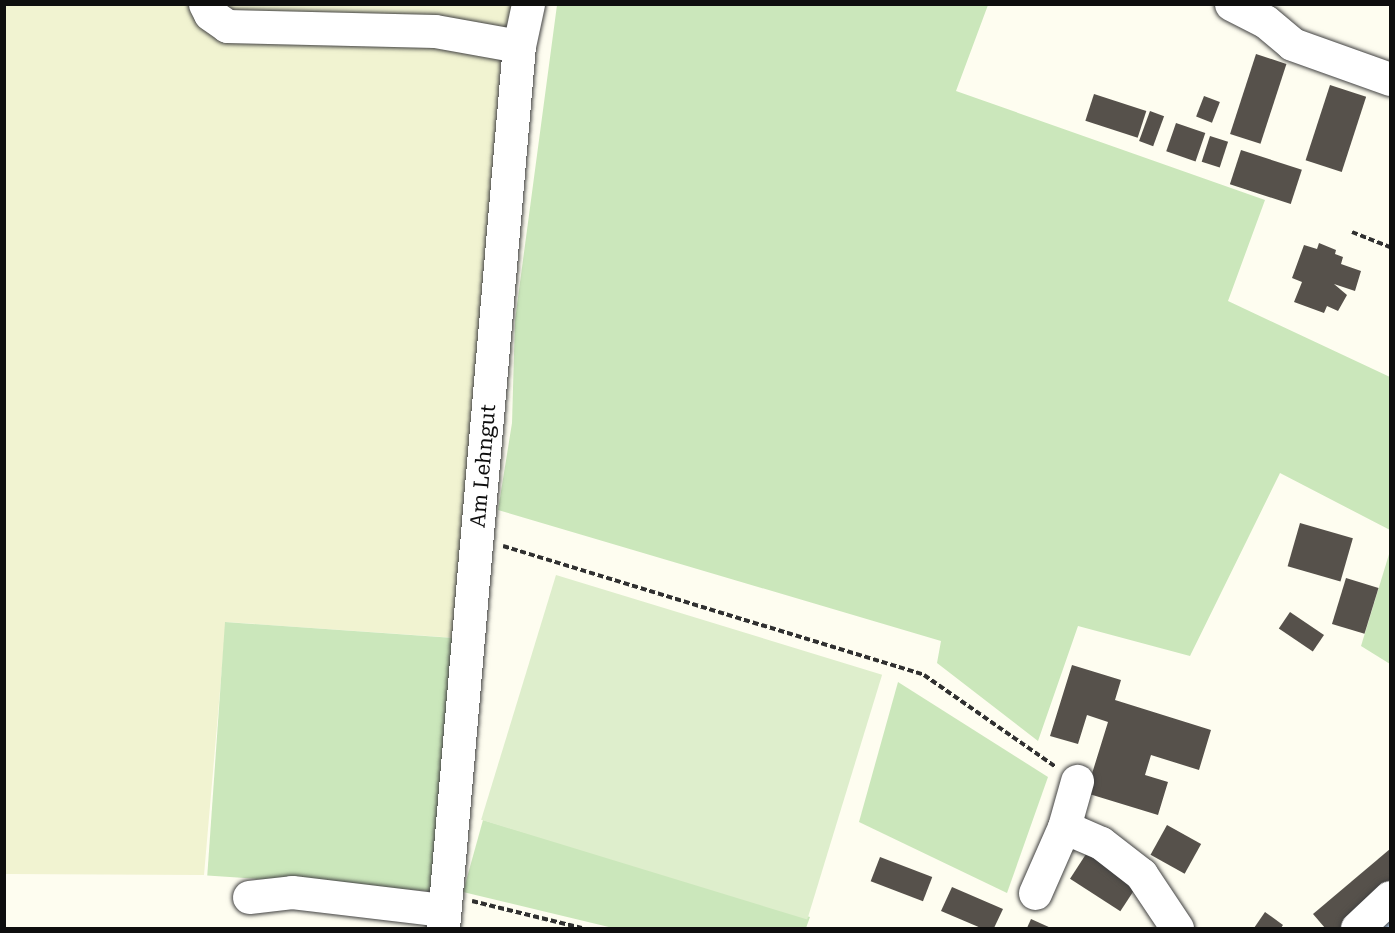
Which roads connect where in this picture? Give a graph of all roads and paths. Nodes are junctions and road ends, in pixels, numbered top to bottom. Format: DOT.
graph roads {
  1 [pos="205,4"];
  2 [pos="528,4"];
  3 [pos="1231,4"];
  4 [pos="519,46"];
  5 [pos="1390,79"];
  6 [pos="1352,232"];
  7 [pos="1390,247"];
  8 [pos="476,538"];
  9 [pos="1077,781"];
  10 [pos="1064,827"];
  11 [pos="1035,893"];
  12 [pos="249,897"];
  13 [pos="1390,897"];
  14 [pos="444,911"];
  15 [pos="582,928"];
  16 [pos="1177,928"];
  17 [pos="1357,928"];
  1 -- 4 [label="street"];
  2 -- 4 [label="street, Am Lehngut"];
  3 -- 5 [label="street"];
  4 -- 8 [label="street, Am Lehngut"];
  6 -- 7 [label="path"];
  8 -- 9 [label="path"];
  8 -- 14 [label="street, Am Lehngut"];
  9 -- 10 [label="street"];
  10 -- 11 [label="street"];
  10 -- 16 [label="street"];
  12 -- 14 [label="street"];
  13 -- 17 [label="street"];
  14 -- 15 [label="path"];
}
